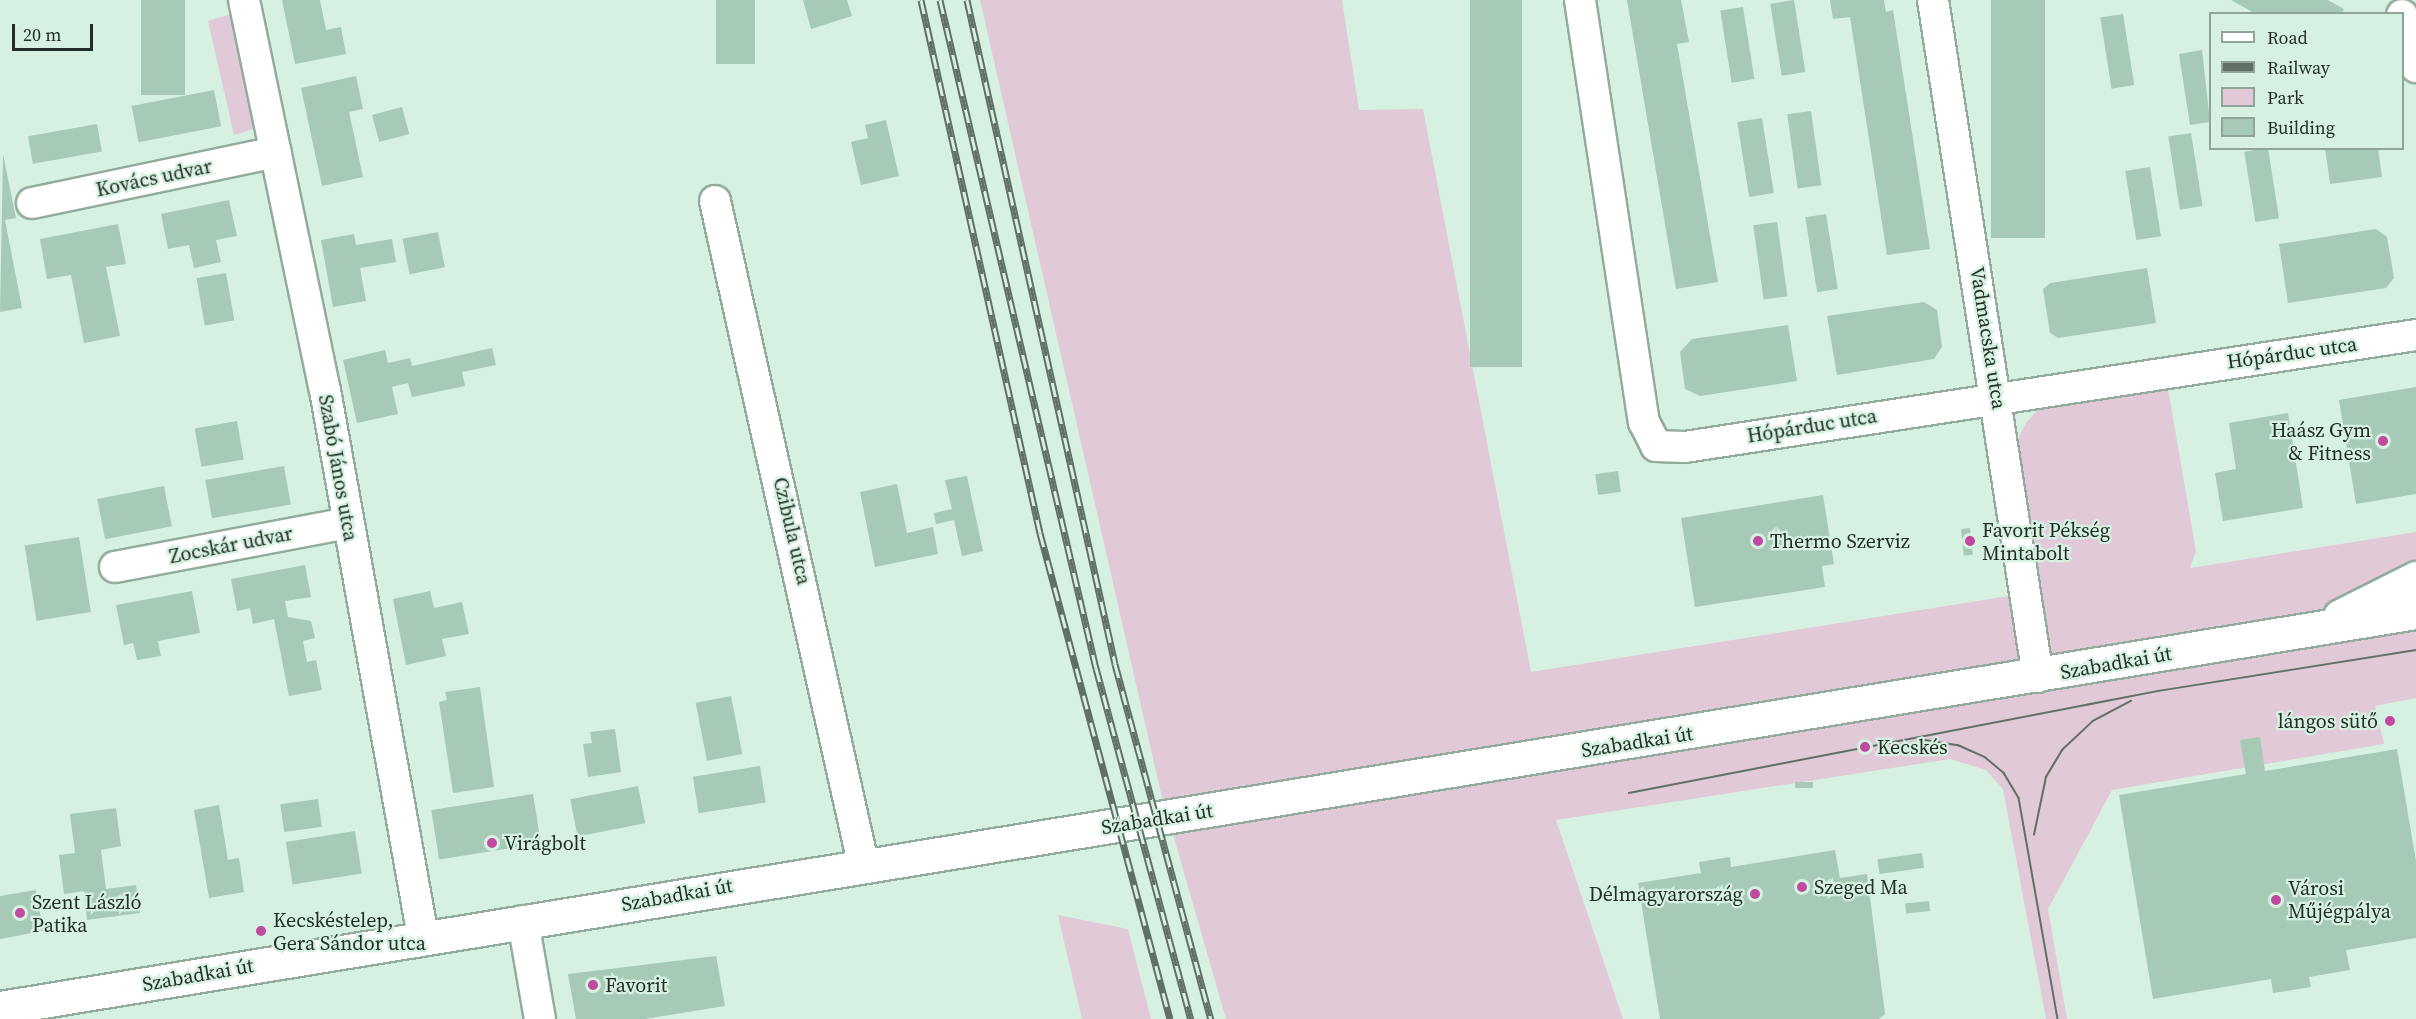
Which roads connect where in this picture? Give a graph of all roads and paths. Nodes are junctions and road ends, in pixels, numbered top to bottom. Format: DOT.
graph roads {
  1 [pos="244,0"];
  2 [pos="1580,0"];
  3 [pos="1933,0"];
  4 [pos="2408,22"];
  5 [pos="2416,68"];
  6 [pos="276,152"];
  7 [pos="716,201"];
  8 [pos="32,203"];
  9 [pos="2416,335"];
  10 [pos="1998,398"];
  11 [pos="348,523"];
  12 [pos="115,567"];
  13 [pos="2416,579"];
  14 [pos="2416,612"];
  15 [pos="2314,629"];
  16 [pos="2038,677"];
  17 [pos="863,863"];
  18 [pos="523,921"];
  19 [pos="423,938"];
  20 [pos="0,1008"];
  21 [pos="540,1019"];
  1 -- 6 [label="street, Szabó János utca"];
  2 -- 10 [label="street, Hópárduc utca"];
  3 -- 10 [label="street, Vadmacska utca"];
  4 -- 5 [label="street"];
  6 -- 8 [label="street, Kovács udvar"];
  6 -- 11 [label="street, Szabó János utca"];
  7 -- 17 [label="street, Czibula utca"];
  9 -- 10 [label="street, Hópárduc utca"];
  10 -- 16 [label="street, Vadmacska utca"];
  11 -- 12 [label="street, Zocskár udvar"];
  11 -- 19 [label="street, Szabó János utca"];
  13 -- 15 [label="main road, Szabadkai út"];
  14 -- 15 [label="main road, Szabadkai út"];
  15 -- 16 [label="main road, Szabadkai út"];
  16 -- 17 [label="main road, Szabadkai út"];
  17 -- 18 [label="main road, Szabadkai út"];
  18 -- 19 [label="main road, Szabadkai út"];
  18 -- 21 [label="street"];
  19 -- 20 [label="main road, Szabadkai út"];
}
